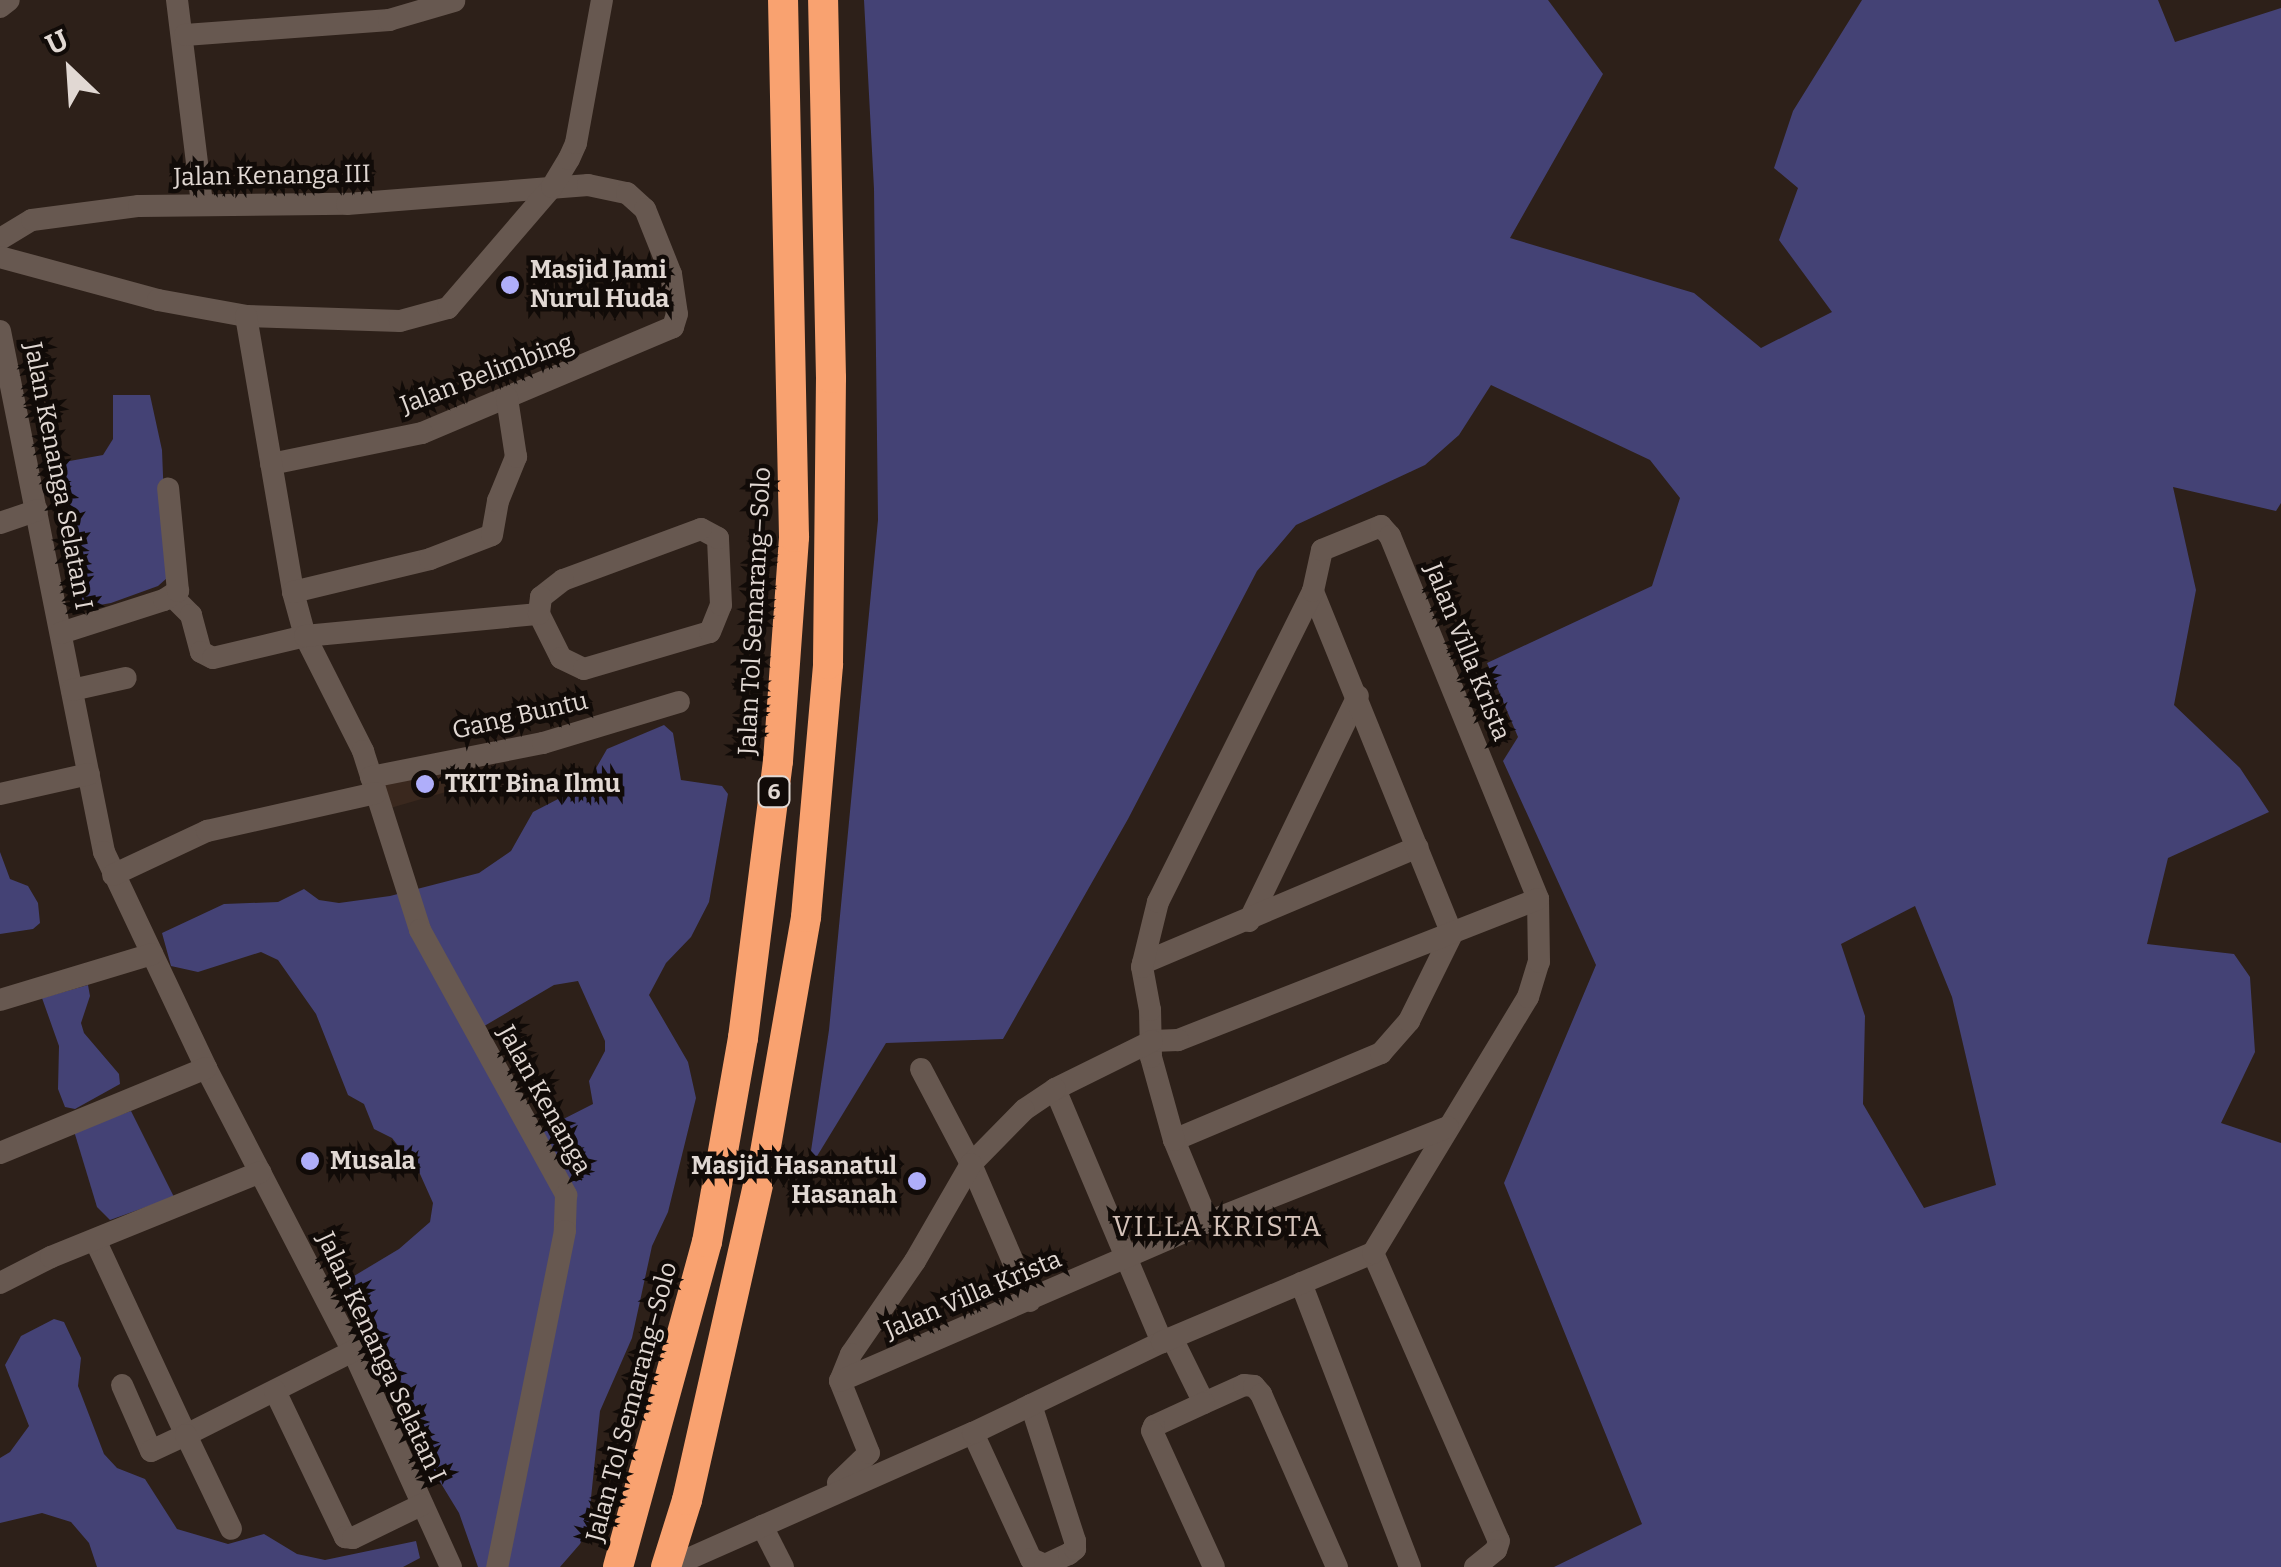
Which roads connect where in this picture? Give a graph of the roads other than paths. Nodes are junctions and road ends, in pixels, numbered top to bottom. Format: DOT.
graph roads {
  1 [pos="9,0"];
  2 [pos="177,0"];
  3 [pos="456,0"];
  4 [pos="602,0"];
  5 [pos="782,0"];
  6 [pos="823,0"];
  7 [pos="0,7"];
  8 [pos="184,35"];
  9 [pos="552,187"];
  10 [pos="202,204"];
  11 [pos="0,240"];
  12 [pos="0,256"];
  13 [pos="246,316"];
  14 [pos="0,330"];
  15 [pos="6,378"];
  16 [pos="507,398"];
  17 [pos="270,464"];
  18 [pos="168,488"];
  19 [pos="37,510"];
  20 [pos="0,522"];
  21 [pos="1313,591"];
  22 [pos="293,592"];
  23 [pos="172,596"];
  24 [pos="538,614"];
  25 [pos="61,633"];
  26 [pos="305,636"];
  27 [pos="126,678"];
  28 [pos="72,690"];
  29 [pos="1358,696"];
  30 [pos="679,702"];
  31 [pos="88,774"];
  32 [pos="374,785"];
  33 [pos="0,794"];
  34 [pos="1418,847"];
  35 [pos="113,875"];
  36 [pos="1538,899"];
  37 [pos="1249,921"];
  38 [pos="1452,934"];
  39 [pos="152,954"];
  40 [pos="1143,962"];
  41 [pos="0,1000"];
  42 [pos="1152,1042"];
  43 [pos="206,1068"];
  44 [pos="921,1070"];
  45 [pos="1055,1089"];
  46 [pos="1448,1128"];
  47 [pos="1174,1140"];
  48 [pos="0,1153"];
  49 [pos="971,1164"];
  50 [pos="260,1172"];
  51 [pos="1208,1222"];
  52 [pos="96,1242"];
  53 [pos="1373,1253"];
  54 [pos="1126,1260"];
  55 [pos="0,1283"];
  56 [pos="1301,1283"];
  57 [pos="1030,1301"];
  58 [pos="1167,1340"];
  59 [pos="354,1351"];
  60 [pos="840,1381"];
  61 [pos="122,1385"];
  62 [pos="275,1392"];
  63 [pos="1204,1404"];
  64 [pos="1031,1405"];
  65 [pos="973,1433"];
  66 [pos="186,1435"];
  67 [pos="420,1504"];
  68 [pos="793,1512"];
  69 [pos="762,1526"];
  70 [pos="231,1529"];
  71 [pos="451,1567"];
  72 [pos="497,1567"];
  73 [pos="618,1567"];
  74 [pos="668,1567"];
  75 [pos="783,1567"];
  76 [pos="1214,1567"];
  77 [pos="1337,1567"];
  78 [pos="1410,1567"];
  79 [pos="1475,1567"];
  1 -- 7 [label="street"];
  2 -- 8 [label="street"];
  3 -- 8 [label="street"];
  4 -- 9 [label="street"];
  5 -- 73 [label="highway, Jalan Tol Semarang–Solo / 6"];
  6 -- 74 [label="highway, 6"];
  8 -- 10 [label="street"];
  9 -- 10 [label="street, Jalan Kenanga III"];
  9 -- 13 [label="street"];
  9 -- 16 [label="street, Jalan Belimbing"];
  10 -- 11 [label="street, Jalan Kenanga III"];
  12 -- 13 [label="street"];
  13 -- 17 [label="street, Jalan Kenanga"];
  14 -- 15 [label="street, Jalan Kenanga Selatan I"];
  15 -- 19 [label="street, Jalan Kenanga Selatan I"];
  16 -- 17 [label="street, Jalan Belimbing"];
  16 -- 22 [label="street"];
  17 -- 22 [label="street, Jalan Kenanga"];
  18 -- 23 [label="street"];
  19 -- 20 [label="street"];
  19 -- 25 [label="street, Jalan Kenanga Selatan I"];
  21 -- 29 [label="street"];
  21 -- 36 [label="street, Jalan Villa Krista"];
  21 -- 40 [label="street, Jalan Villa Krista"];
  22 -- 26 [label="street, Jalan Kenanga"];
  23 -- 25 [label="street, Jalan Kenanga Selatan I"];
  23 -- 26 [label="street"];
  24 -- 24 [label="street"];
  24 -- 26 [label="street"];
  25 -- 28 [label="street, Jalan Kenanga Selatan I"];
  26 -- 32 [label="street, Jalan Kenanga"];
  27 -- 28 [label="street"];
  28 -- 31 [label="street, Jalan Kenanga Selatan I"];
  29 -- 34 [label="street"];
  29 -- 37 [label="street"];
  30 -- 32 [label="street, Gang Buntu"];
  31 -- 33 [label="street"];
  31 -- 35 [label="street, Jalan Kenanga Selatan I"];
  32 -- 35 [label="street"];
  32 -- 72 [label="street, Jalan Kenanga"];
  34 -- 37 [label="street"];
  34 -- 38 [label="street"];
  35 -- 39 [label="street, Jalan Kenanga Selatan I"];
  36 -- 38 [label="street, Jalan Villa Krista"];
  36 -- 46 [label="street, Jalan Villa Krista"];
  37 -- 40 [label="street"];
  38 -- 42 [label="street, Jalan Villa Krista"];
  38 -- 47 [label="street"];
  39 -- 41 [label="street"];
  39 -- 43 [label="street, Jalan Kenanga Selatan I"];
  40 -- 42 [label="street, Jalan Villa Krista"];
  42 -- 45 [label="street, Jalan Villa Krista"];
  42 -- 47 [label="street, Jalan Villa Krista"];
  43 -- 48 [label="street"];
  43 -- 50 [label="street, Jalan Kenanga Selatan I"];
  44 -- 49 [label="street"];
  45 -- 49 [label="street, Jalan Villa Krista"];
  45 -- 54 [label="street"];
  46 -- 51 [label="street, Jalan Villa Krista"];
  46 -- 53 [label="street, Jalan Villa Krista"];
  47 -- 51 [label="street, Jalan Villa Krista"];
  49 -- 57 [label="street"];
  49 -- 60 [label="street, Jalan Villa Krista"];
  50 -- 52 [label="street"];
  50 -- 59 [label="street, Jalan Kenanga Selatan I"];
  51 -- 54 [label="street, Jalan Villa Krista"];
  52 -- 55 [label="street"];
  52 -- 66 [label="street"];
  53 -- 56 [label="street"];
  53 -- 79 [label="street"];
  54 -- 57 [label="street, Jalan Villa Krista"];
  54 -- 58 [label="street"];
  56 -- 58 [label="street"];
  56 -- 78 [label="street"];
  57 -- 60 [label="street, Jalan Villa Krista"];
  58 -- 63 [label="street"];
  58 -- 64 [label="street"];
  59 -- 62 [label="street"];
  59 -- 67 [label="street, Jalan Kenanga Selatan I"];
  60 -- 68 [label="street"];
  61 -- 66 [label="street"];
  62 -- 66 [label="street"];
  62 -- 67 [label="street"];
  63 -- 76 [label="street"];
  63 -- 77 [label="street"];
  64 -- 65 [label="street"];
  64 -- 65 [label="street"];
  65 -- 68 [label="street"];
  66 -- 70 [label="street"];
  67 -- 71 [label="street, Jalan Kenanga Selatan I"];
  68 -- 69 [label="street"];
  69 -- 74 [label="street"];
  69 -- 75 [label="street"];
}
